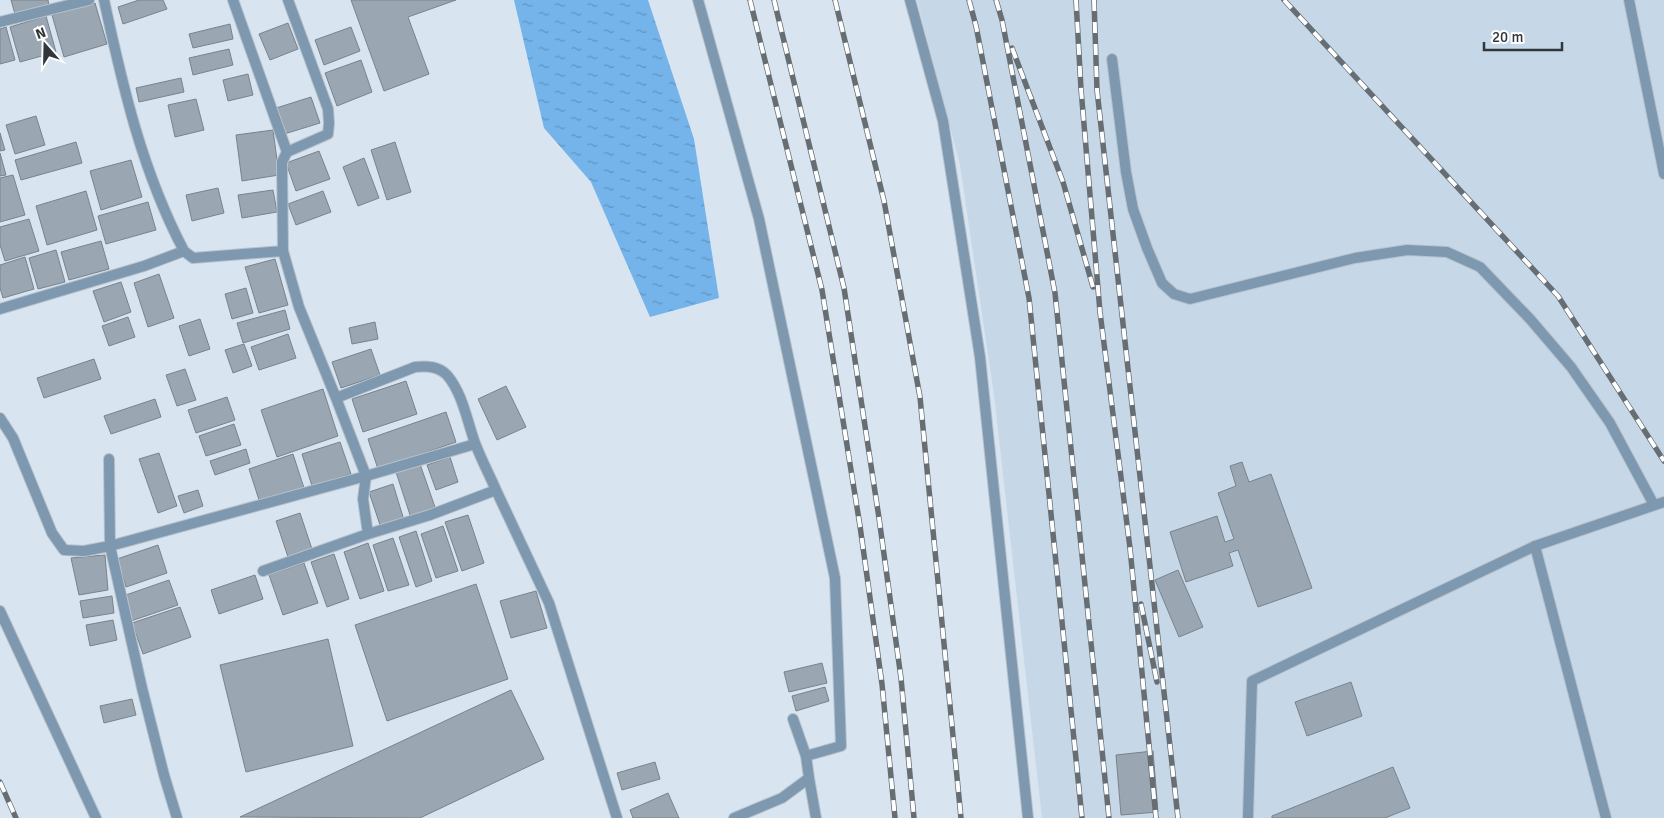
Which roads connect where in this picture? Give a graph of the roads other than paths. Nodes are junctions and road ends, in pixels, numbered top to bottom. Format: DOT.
graph roads {
  1 [pos="89,0"];
  2 [pos="104,0"];
  3 [pos="234,0"];
  4 [pos="288,0"];
  5 [pos="698,0"];
  6 [pos="910,0"];
  7 [pos="1628,0"];
  8 [pos="0,22"];
  9 [pos="1112,59"];
  10 [pos="287,152"];
  11 [pos="1664,174"];
  12 [pos="184,251"];
  13 [pos="283,252"];
  14 [pos="0,309"];
  15 [pos="336,398"];
  16 [pos="0,418"];
  17 [pos="475,444"];
  18 [pos="109,459"];
  19 [pos="366,476"];
  20 [pos="496,490"];
  21 [pos="1664,502"];
  22 [pos="1654,505"];
  23 [pos="368,534"];
  24 [pos="110,546"];
  25 [pos="1535,546"];
  26 [pos="263,571"];
  27 [pos="0,611"];
  28 [pos="793,719"];
  29 [pos="806,756"];
  30 [pos="809,778"];
  31 [pos="96,818"];
  32 [pos="177,818"];
  33 [pos="618,818"];
  34 [pos="734,818"];
  35 [pos="816,818"];
  36 [pos="1028,818"];
  37 [pos="1248,818"];
  38 [pos="1606,818"];
  1 -- 8 [label="street"];
  2 -- 12 [label="street"];
  3 -- 10 [label="street"];
  4 -- 10 [label="street"];
  5 -- 29 [label="street"];
  6 -- 36 [label="street"];
  7 -- 11 [label="street"];
  9 -- 22 [label="street"];
  10 -- 13 [label="street"];
  12 -- 13 [label="street"];
  12 -- 14 [label="street"];
  13 -- 15 [label="street"];
  15 -- 17 [label="street"];
  15 -- 19 [label="street"];
  16 -- 24 [label="street"];
  17 -- 19 [label="street"];
  17 -- 20 [label="street"];
  18 -- 24 [label="street"];
  19 -- 23 [label="street"];
  19 -- 24 [label="street"];
  20 -- 23 [label="street"];
  20 -- 33 [label="street"];
  21 -- 22 [label="street"];
  22 -- 25 [label="street"];
  23 -- 26 [label="street"];
  24 -- 32 [label="street"];
  25 -- 37 [label="street"];
  25 -- 38 [label="street"];
  27 -- 31 [label="street"];
  28 -- 29 [label="street"];
  29 -- 30 [label="street"];
  30 -- 34 [label="street"];
  30 -- 35 [label="street"];
}
